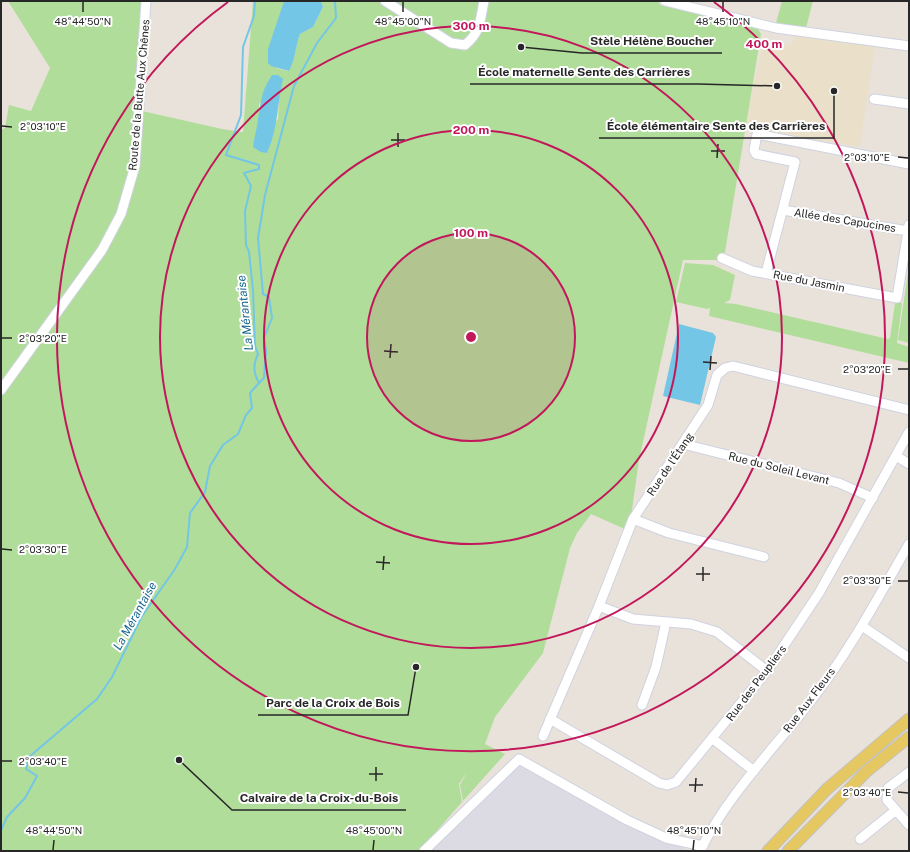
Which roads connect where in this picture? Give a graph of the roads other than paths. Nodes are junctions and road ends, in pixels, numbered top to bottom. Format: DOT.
graph roads {
  1 [pos="146,1"];
  2 [pos="385,1"];
  3 [pos="484,1"];
  4 [pos="665,1"];
  5 [pos="909,46"];
  6 [pos="874,99"];
  7 [pos="909,104"];
  8 [pos="909,164"];
  9 [pos="783,210"];
  10 [pos="909,228"];
  11 [pos="722,258"];
  12 [pos="766,274"];
  13 [pos="1,390"];
  14 [pos="909,410"];
  15 [pos="909,432"];
  16 [pos="683,444"];
  17 [pos="896,456"];
  18 [pos="909,464"];
  19 [pos="873,498"];
  20 [pos="633,520"];
  21 [pos="909,544"];
  22 [pos="764,557"];
  23 [pos="599,606"];
  24 [pos="666,622"];
  25 [pos="862,626"];
  26 [pos="909,658"];
  27 [pos="767,672"];
  28 [pos="642,705"];
  29 [pos="550,719"];
  30 [pos="909,719"];
  31 [pos="543,736"];
  32 [pos="909,737"];
  33 [pos="713,739"];
  34 [pos="754,771"];
  35 [pos="909,772"];
  36 [pos="896,810"];
  37 [pos="909,825"];
  38 [pos="860,839"];
  39 [pos="702,849"];
  40 [pos="424,851"];
  41 [pos="768,851"];
  42 [pos="788,851"];
  1 -- 13 [label="street, Route de la Butte Aux Chênes"];
  2 -- 3 [label="street"];
  4 -- 5 [label="street"];
  6 -- 7 [label="street"];
  8 -- 9 [label="street"];
  9 -- 10 [label="street, Allée des Capucines"];
  9 -- 12 [label="street"];
  10 -- 12 [label="street, Rue du Jasmin"];
  11 -- 12 [label="street, Rue du Jasmin"];
  14 -- 16 [label="street, Rue de l'Étang"];
  15 -- 17 [label="street, Rue des Peupliers"];
  16 -- 19 [label="street, Rue du Soleil Levant"];
  16 -- 20 [label="street, Rue de l'Étang"];
  17 -- 18 [label="street"];
  17 -- 19 [label="street, Rue des Peupliers"];
  19 -- 27 [label="street, Rue des Peupliers"];
  20 -- 22 [label="street"];
  20 -- 23 [label="street, Rue de l'Étang"];
  21 -- 25 [label="street, Rue Aux Fleurs"];
  23 -- 24 [label="street"];
  23 -- 29 [label="street, Rue de l'Étang"];
  24 -- 27 [label="street"];
  24 -- 28 [label="street"];
  25 -- 26 [label="street"];
  25 -- 34 [label="street, Rue Aux Fleurs"];
  27 -- 33 [label="street, Rue des Peupliers"];
  29 -- 31 [label="street, Rue de l'Étang"];
  29 -- 33 [label="street, Rue des Peupliers"];
  30 -- 41 [label="main road"];
  32 -- 42 [label="main road"];
  33 -- 34 [label="street"];
  34 -- 39 [label="street, Rue Aux Fleurs"];
  35 -- 36 [label="street"];
  36 -- 37 [label="street"];
  36 -- 38 [label="street"];
  39 -- 40 [label="street"];
}
